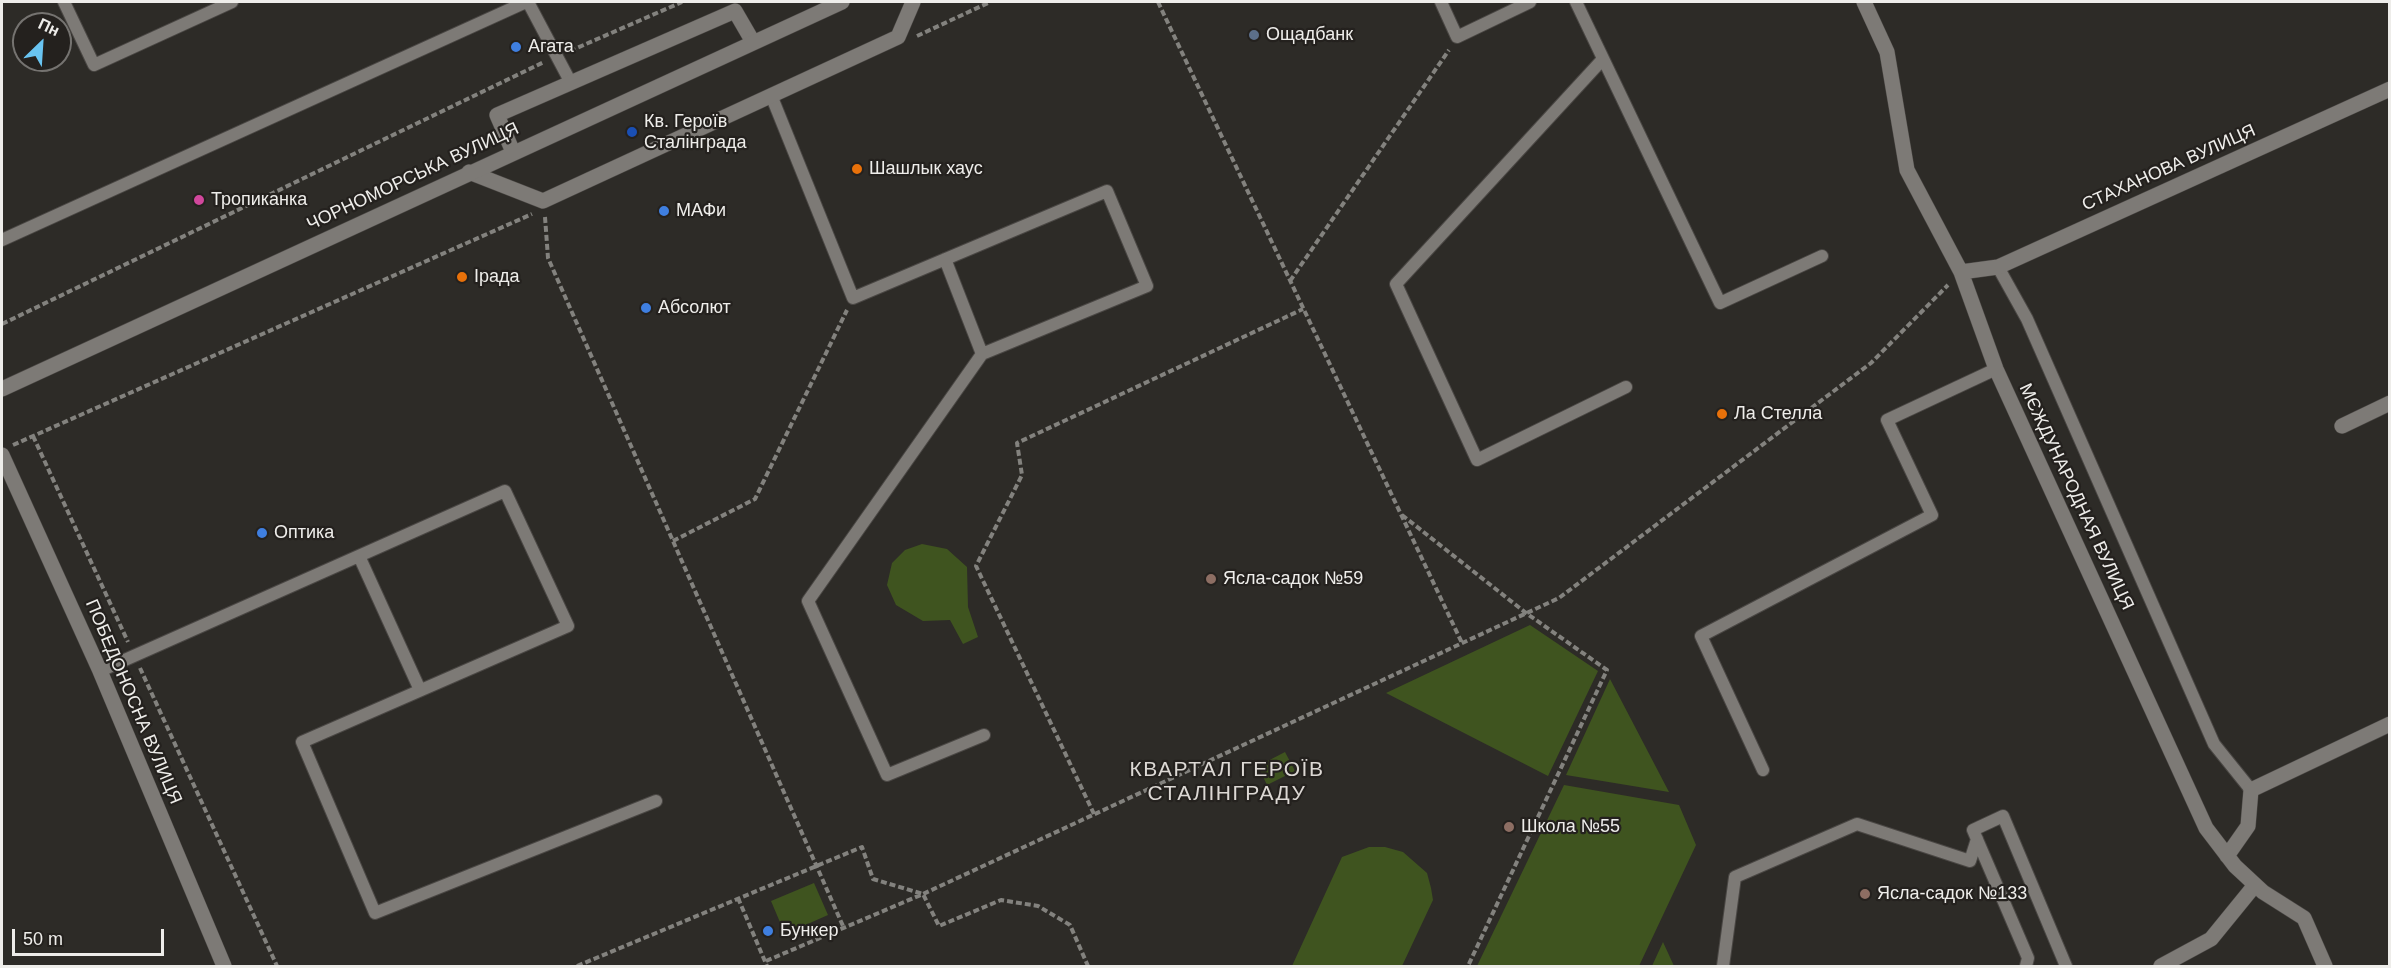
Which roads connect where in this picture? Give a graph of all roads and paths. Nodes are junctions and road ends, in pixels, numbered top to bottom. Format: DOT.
graph roads {
  1 [pos="64,2"];
  2 [pos="232,2"];
  3 [pos="527,2"];
  4 [pos="682,2"];
  5 [pos="842,2"];
  6 [pos="913,2"];
  7 [pos="990,2"];
  8 [pos="1158,2"];
  9 [pos="1441,2"];
  10 [pos="1530,2"];
  11 [pos="1576,2"];
  12 [pos="1864,2"];
  13 [pos="915,37"];
  14 [pos="1457,37"];
  15 [pos="753,42"];
  16 [pos="557,56"];
  17 [pos="1603,59"];
  18 [pos="571,83"];
  19 [pos="2390,89"];
  20 [pos="771,95"];
  21 [pos="513,152"];
  22 [pos="469,172"];
  23 [pos="544,205"];
  24 [pos="2,240"];
  25 [pos="1822,256"];
  26 [pos="945,259"];
  27 [pos="1998,267"];
  28 [pos="1961,272"];
  29 [pos="1290,281"];
  30 [pos="853,298"];
  31 [pos="1304,309"];
  32 [pos="2,324"];
  33 [pos="982,354"];
  34 [pos="1996,369"];
  35 [pos="1626,387"];
  36 [pos="2,388"];
  37 [pos="2390,403"];
  38 [pos="2342,426"];
  39 [pos="33,436"];
  40 [pos="7,450"];
  41 [pos="1400,513"];
  42 [pos="673,541"];
  43 [pos="359,556"];
  44 [pos="1526,613"];
  45 [pos="1462,643"];
  46 [pos="134,656"];
  47 [pos="100,671"];
  48 [pos="420,690"];
  49 [pos="2390,724"];
  50 [pos="984,735"];
  51 [pos="1763,770"];
  52 [pos="2251,790"];
  53 [pos="656,801"];
  54 [pos="1094,814"];
  55 [pos="1977,839"];
  56 [pos="2228,856"];
  57 [pos="816,864"];
  58 [pos="2255,885"];
  59 [pos="923,894"];
  60 [pos="738,898"];
  61 [pos="843,926"];
  62 [pos="766,960"];
  63 [pos="224,966"];
  64 [pos="277,966"];
  65 [pos="577,966"];
  66 [pos="767,966"];
  67 [pos="1088,966"];
  68 [pos="1468,966"];
  69 [pos="1723,966"];
  70 [pos="2026,966"];
  71 [pos="2066,966"];
  72 [pos="2161,966"];
  73 [pos="2325,966"];
  1 -- 2 [label="lane"];
  3 -- 16 [label="lane"];
  3 -- 24 [label="lane"];
  4 -- 16 [label="path"];
  5 -- 15 [label="street, ЧОРНОМОРСЬКА ВУЛИЦЯ"];
  6 -- 20 [label="street"];
  7 -- 13 [label="path"];
  8 -- 29 [label="path"];
  9 -- 14 [label="lane"];
  10 -- 14 [label="lane"];
  11 -- 17 [label="lane"];
  12 -- 28 [label="street, МЄЖДУНАРОДНАЯ ВУЛИЦЯ"];
  14 -- 29 [label="path"];
  15 -- 18 [label="street"];
  15 -- 21 [label="street, ЧОРНОМОРСЬКА ВУЛИЦЯ"];
  16 -- 18 [label="lane"];
  16 -- 32 [label="path"];
  17 -- 25 [label="lane"];
  17 -- 35 [label="lane"];
  18 -- 21 [label="street"];
  19 -- 27 [label="street, СТАХАНОВА ВУЛИЦЯ"];
  20 -- 23 [label="street"];
  20 -- 30 [label="lane"];
  21 -- 22 [label="street, ЧОРНОМОРСЬКА ВУЛИЦЯ"];
  22 -- 23 [label="street"];
  22 -- 36 [label="street, ЧОРНОМОРСЬКА ВУЛИЦЯ"];
  23 -- 39 [label="path"];
  23 -- 42 [label="path"];
  26 -- 30 [label="lane"];
  26 -- 33 [label="lane"];
  26 -- 33 [label="lane"];
  27 -- 28 [label="street, СТАХАНОВА ВУЛИЦЯ"];
  27 -- 52 [label="lane"];
  28 -- 34 [label="street, МЄЖДУНАРОДНАЯ ВУЛИЦЯ"];
  28 -- 44 [label="path"];
  29 -- 31 [label="path"];
  30 -- 42 [label="path"];
  31 -- 41 [label="path"];
  31 -- 54 [label="path"];
  33 -- 50 [label="lane"];
  34 -- 51 [label="lane"];
  34 -- 56 [label="street, МЄЖДУНАРОДНАЯ ВУЛИЦЯ"];
  37 -- 38 [label="street"];
  39 -- 40 [label="path"];
  39 -- 46 [label="path"];
  40 -- 47 [label="street, ПОБЕДОНОСНА ВУЛИЦЯ"];
  41 -- 44 [label="path"];
  41 -- 45 [label="path"];
  42 -- 57 [label="path"];
  43 -- 46 [label="lane"];
  43 -- 48 [label="lane"];
  43 -- 48 [label="lane"];
  44 -- 45 [label="path"];
  44 -- 68 [label="path"];
  45 -- 54 [label="path"];
  46 -- 47 [label="lane"];
  46 -- 64 [label="path"];
  47 -- 63 [label="street, ПОБЕДОНОСНА ВУЛИЦЯ"];
  48 -- 53 [label="lane"];
  49 -- 52 [label="street"];
  52 -- 56 [label="street"];
  54 -- 59 [label="path"];
  55 -- 69 [label="lane"];
  55 -- 70 [label="lane"];
  55 -- 71 [label="lane"];
  56 -- 58 [label="street, МЄЖДУНАРОДНАЯ ВУЛИЦЯ"];
  57 -- 59 [label="path"];
  57 -- 60 [label="path"];
  57 -- 61 [label="path"];
  58 -- 72 [label="street"];
  58 -- 73 [label="street, МЄЖДУНАРОДНАЯ ВУЛИЦЯ"];
  59 -- 61 [label="path"];
  59 -- 67 [label="path"];
  60 -- 62 [label="path"];
  60 -- 65 [label="path"];
  61 -- 62 [label="path"];
  62 -- 66 [label="path"];
}
